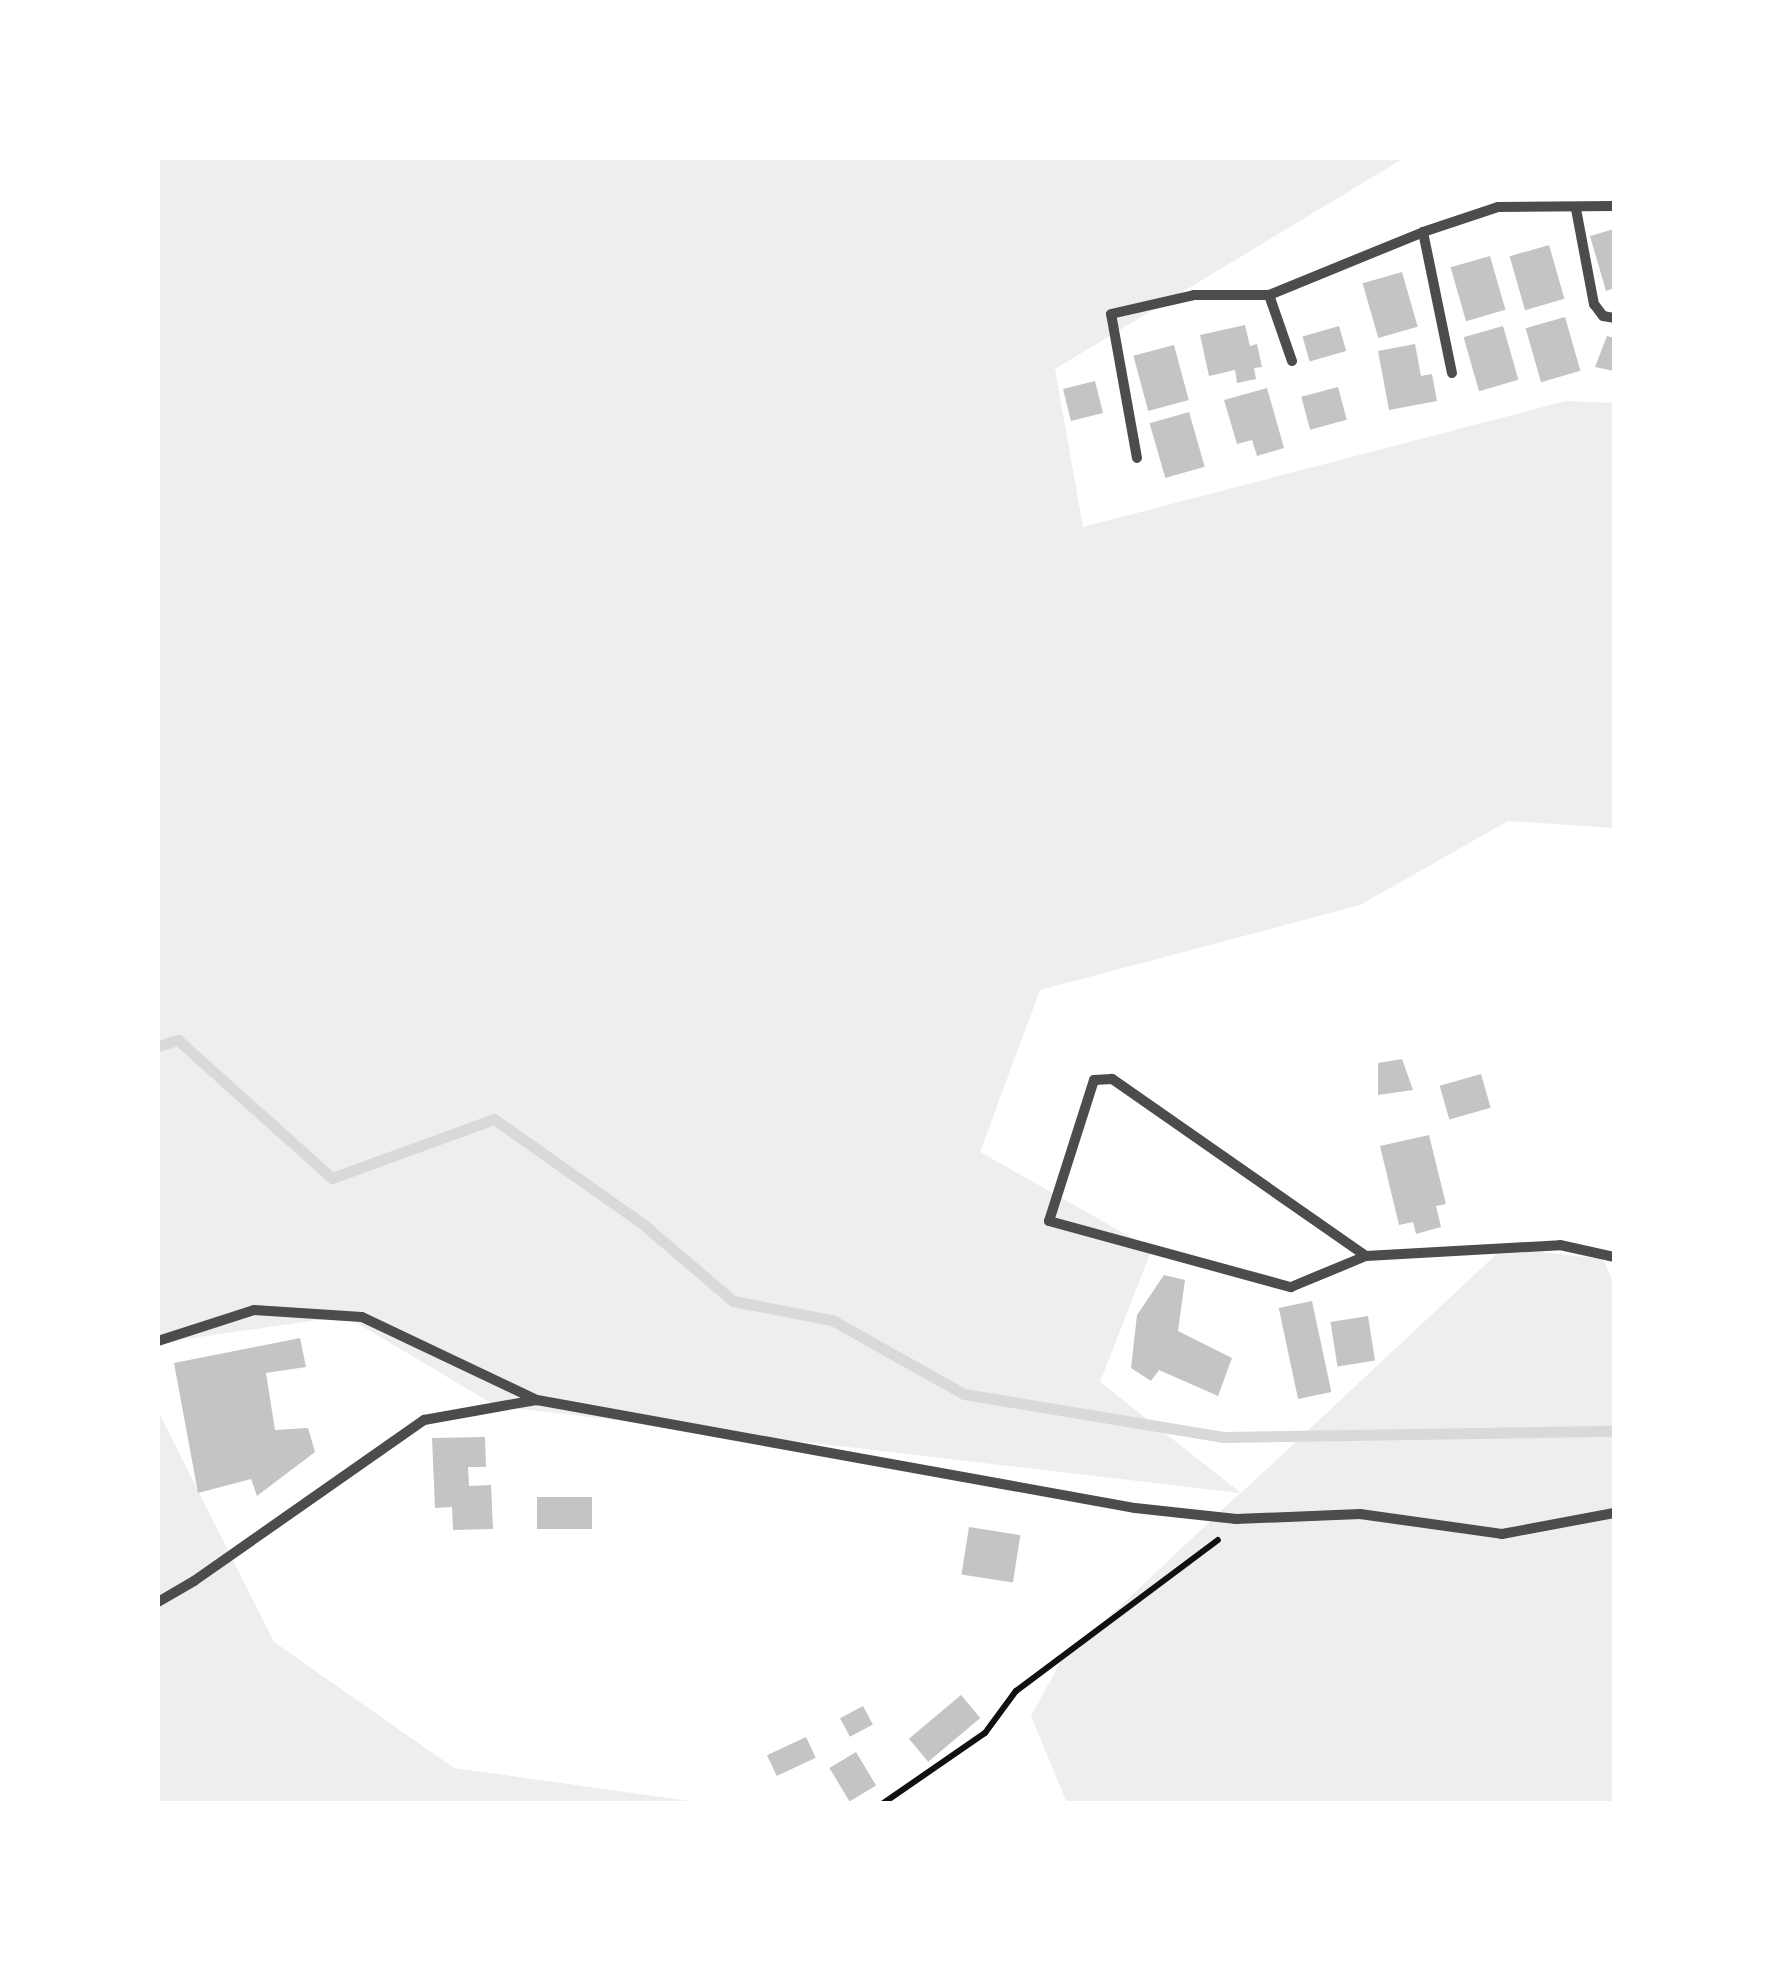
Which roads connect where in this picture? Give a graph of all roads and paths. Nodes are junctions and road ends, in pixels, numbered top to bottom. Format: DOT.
graph roads {
  1 [pos="1614,206"];
  2 [pos="1576,208"];
  3 [pos="1423,232"];
  4 [pos="1269,295"];
  5 [pos="1614,318"];
  6 [pos="1292,362"];
  7 [pos="1452,372"];
  8 [pos="1137,458"];
  9 [pos="1366,1256"];
  10 [pos="1614,1256"];
  11 [pos="158,1341"];
  12 [pos="538,1400"];
  13 [pos="1614,1514"];
  14 [pos="1248,1518"];
  15 [pos="158,1602"];
  16 [pos="882,1804"];
  1 -- 2 [label="street"];
  2 -- 3 [label="street"];
  2 -- 5 [label="street"];
  3 -- 4 [label="street"];
  3 -- 7 [label="street"];
  4 -- 6 [label="street"];
  4 -- 8 [label="street"];
  9 -- 9 [label="street"];
  9 -- 10 [label="street"];
  11 -- 12 [label="street"];
  12 -- 14 [label="street"];
  12 -- 15 [label="street"];
  13 -- 14 [label="street"];
  14 -- 16 [label="path"];
}
